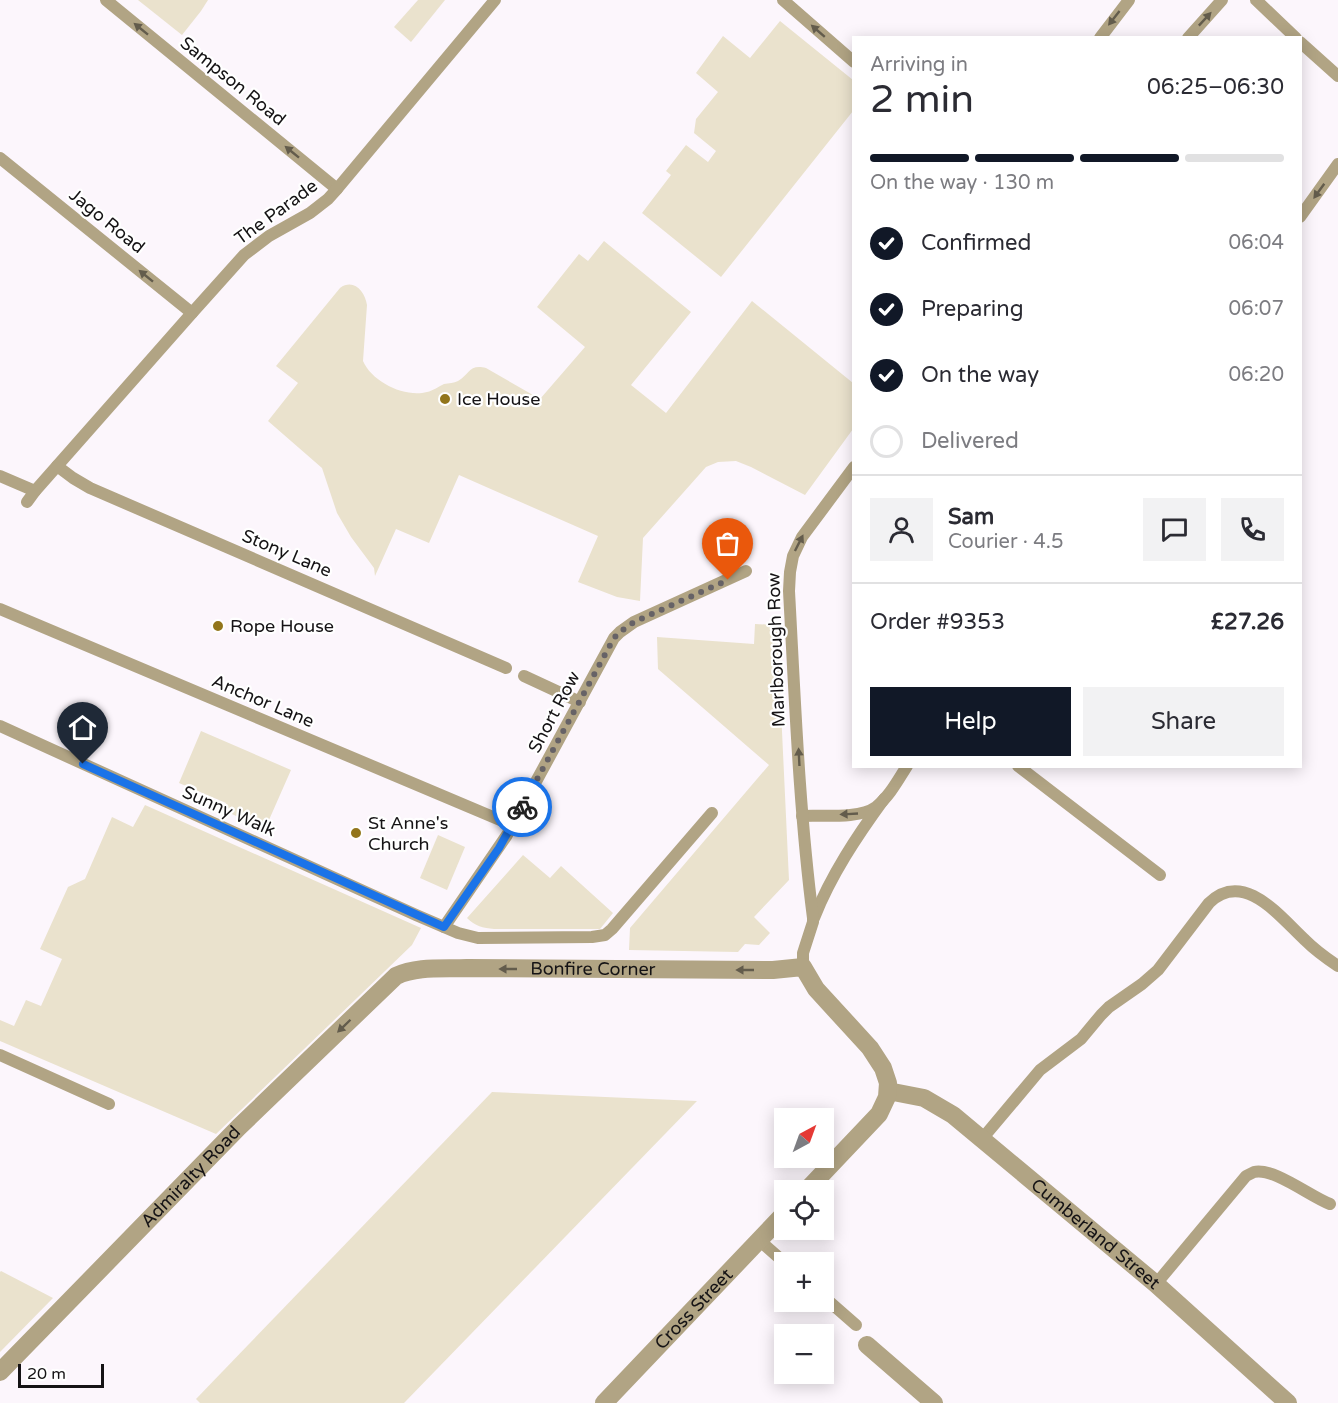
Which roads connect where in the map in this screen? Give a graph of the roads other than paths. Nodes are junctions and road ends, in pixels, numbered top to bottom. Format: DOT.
graph roads {
  1 [pos="106,0"];
  2 [pos="495,0"];
  3 [pos="783,0"];
  4 [pos="1129,0"];
  5 [pos="1222,0"];
  6 [pos="1256,0"];
  7 [pos="1102,36"];
  8 [pos="1190,36"];
  9 [pos="1294,36"];
  10 [pos="1302,44"];
  11 [pos="852,60"];
  12 [pos="1338,76"];
  13 [pos="0,158"];
  14 [pos="1338,164"];
  15 [pos="337,189"];
  16 [pos="1302,214"];
  17 [pos="192,313"];
  18 [pos="57,466"];
  19 [pos="852,470"];
  20 [pos="0,476"];
  21 [pos="35,490"];
  22 [pos="27,502"];
  23 [pos="746,571"];
  24 [pos="0,609"];
  25 [pos="506,668"];
  26 [pos="524,676"];
  27 [pos="580,702"];
  28 [pos="0,726"];
  29 [pos="906,768"];
  30 [pos="1021,768"];
  31 [pos="884,799"];
  32 [pos="712,813"];
  33 [pos="802,816"];
  34 [pos="512,825"];
  35 [pos="1160,875"];
  36 [pos="813,922"];
  37 [pos="444,927"];
  38 [pos="1338,966"];
  39 [pos="803,968"];
  40 [pos="386,985"];
  41 [pos="0,1055"];
  42 [pos="888,1091"];
  43 [pos="109,1104"];
  44 [pos="982,1139"];
  45 [pos="817,1180"];
  46 [pos="1330,1204"];
  47 [pos="774,1224"];
  48 [pos="759,1240"];
  49 [pos="774,1253"];
  50 [pos="1156,1284"];
  51 [pos="834,1306"];
  52 [pos="856,1325"];
  53 [pos="867,1346"];
  54 [pos="0,1372"];
  55 [pos="604,1403"];
  56 [pos="934,1403"];
  57 [pos="1288,1403"];
  15 -- 1 [label="lane, Sampson Road, one-way"];
  2 -- 15 [label="lane, The Parade"];
  11 -- 3 [label="lane, one-way"];
  4 -- 7 [label="lane, one-way"];
  8 -- 5 [label="lane, one-way"];
  6 -- 9 [label="lane"];
  10 -- 12 [label="lane"];
  17 -- 13 [label="lane, Jago Road, one-way"];
  14 -- 16 [label="lane, one-way"];
  15 -- 17 [label="lane, The Parade"];
  17 -- 18 [label="lane, The Parade"];
  18 -- 21 [label="lane, The Parade"];
  18 -- 25 [label="lane, Stony Lane"];
  33 -- 19 [label="lane, Marlborough Row, one-way"];
  20 -- 21 [label="lane"];
  21 -- 22 [label="lane, The Parade"];
  23 -- 27 [label="lane, Short Row"];
  24 -- 34 [label="lane, Anchor Lane"];
  26 -- 27 [label="lane"];
  27 -- 34 [label="lane, Short Row"];
  28 -- 37 [label="lane, Sunny Walk"];
  29 -- 31 [label="lane"];
  30 -- 35 [label="lane"];
  31 -- 33 [label="lane, one-way"];
  31 -- 36 [label="lane"];
  32 -- 37 [label="lane, Sunny Walk"];
  33 -- 36 [label="lane, Marlborough Row"];
  34 -- 37 [label="lane, Short Row"];
  36 -- 39 [label="lane"];
  38 -- 44 [label="lane"];
  39 -- 40 [label="street, Bonfire Corner, one-way"];
  39 -- 42 [label="street"];
  40 -- 54 [label="street, Admiralty Road, one-way"];
  41 -- 43 [label="lane"];
  42 -- 44 [label="street, Cumberland Street"];
  42 -- 45 [label="street"];
  44 -- 50 [label="street, Cumberland Street"];
  46 -- 50 [label="lane"];
  47 -- 48 [label="street, Cross Street"];
  48 -- 49 [label="lane"];
  48 -- 55 [label="street, Cross Street"];
  50 -- 57 [label="street, Cumberland Street"];
  51 -- 52 [label="lane"];
  53 -- 56 [label="street"];
}
